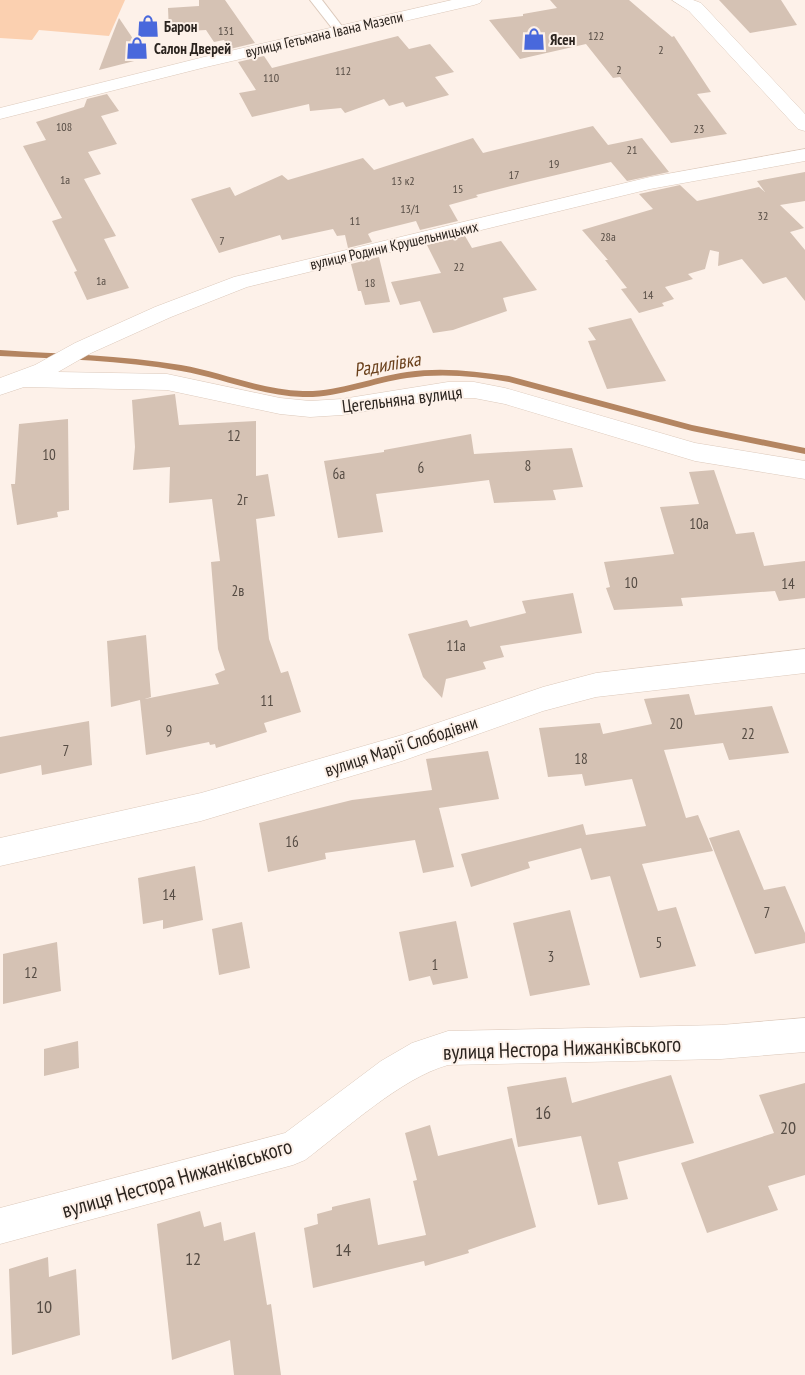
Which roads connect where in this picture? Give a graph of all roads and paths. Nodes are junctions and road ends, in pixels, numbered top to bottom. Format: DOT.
graph roads {
  1 [pos="316,0"];
  2 [pos="474,0"];
  3 [pos="689,2"];
  4 [pos="339,30"];
  5 [pos="1,111"];
  6 [pos="805,125"];
  7 [pos="805,155"];
  8 [pos="22,380"];
  9 [pos="0,387"];
  10 [pos="805,470"];
  11 [pos="805,660"];
  12 [pos="0,852"];
  13 [pos="805,1035"];
  14 [pos="0,1226"];
  1 -- 4 [label="lane"];
  2 -- 4 [label="street, вулиця Гетьмана Івана Мазепи"];
  3 -- 6 [label="street"];
  4 -- 5 [label="street, вулиця Гетьмана Івана Мазепи"];
  7 -- 8 [label="street, вулиця Родини Крушельницьких"];
  8 -- 9 [label="street, вулиця Родини Крушельницьких"];
  8 -- 10 [label="street, Цегельняна вулиця"];
  11 -- 12 [label="street, вулиця Марії Слободівни"];
  13 -- 14 [label="street, вулиця Нестора Нижанківського"];
}
